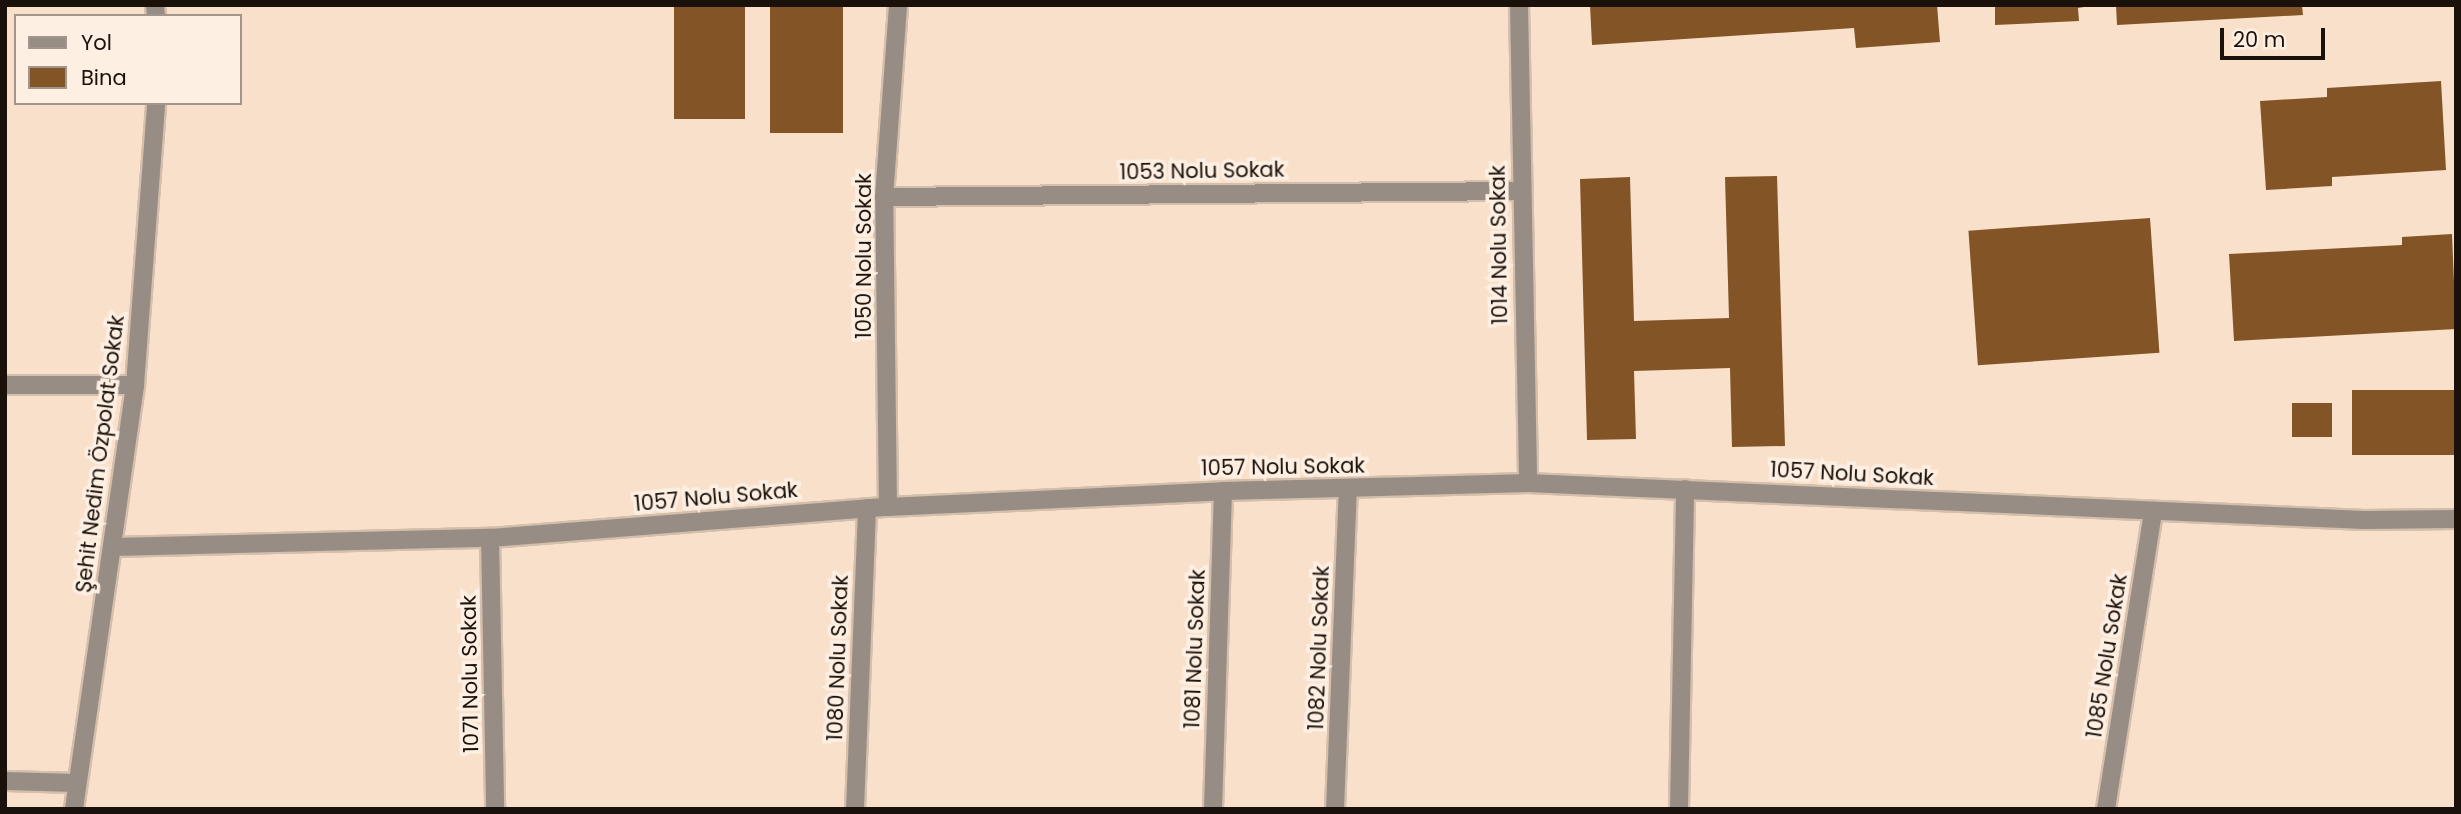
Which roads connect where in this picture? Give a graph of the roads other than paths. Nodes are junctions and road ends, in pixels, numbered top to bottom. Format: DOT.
graph roads {
  1 [pos="898,5"];
  2 [pos="1519,5"];
  3 [pos="156,105"];
  4 [pos="1520,191"];
  5 [pos="884,197"];
  6 [pos="5,385"];
  7 [pos="135,385"];
  8 [pos="1528,483"];
  9 [pos="1348,488"];
  10 [pos="1685,489"];
  11 [pos="1223,491"];
  12 [pos="888,507"];
  13 [pos="867,508"];
  14 [pos="2153,510"];
  15 [pos="2456,519"];
  16 [pos="490,538"];
  17 [pos="113,547"];
  18 [pos="5,781"];
  19 [pos="75,783"];
  20 [pos="74,809"];
  21 [pos="495,809"];
  22 [pos="855,809"];
  23 [pos="1213,809"];
  24 [pos="1335,809"];
  25 [pos="1679,809"];
  26 [pos="2106,809"];
  1 -- 5 [label="street, 1050 Nolu Sokak"];
  2 -- 4 [label="street, 1014 Nolu Sokak"];
  3 -- 7 [label="street, Şehit Nedim Özpolat Sokak"];
  4 -- 5 [label="street, 1053 Nolu Sokak"];
  4 -- 8 [label="street, 1014 Nolu Sokak"];
  5 -- 12 [label="street, 1050 Nolu Sokak"];
  6 -- 7 [label="street"];
  7 -- 17 [label="street, Şehit Nedim Özpolat Sokak"];
  8 -- 9 [label="street, 1057 Nolu Sokak"];
  8 -- 10 [label="street, 1057 Nolu Sokak"];
  9 -- 11 [label="street, 1057 Nolu Sokak"];
  9 -- 24 [label="street, 1082 Nolu Sokak"];
  10 -- 14 [label="street, 1057 Nolu Sokak"];
  10 -- 25 [label="street"];
  11 -- 12 [label="street, 1057 Nolu Sokak"];
  11 -- 23 [label="street, 1081 Nolu Sokak"];
  12 -- 13 [label="street, 1057 Nolu Sokak"];
  13 -- 16 [label="street, 1057 Nolu Sokak"];
  13 -- 22 [label="street, 1080 Nolu Sokak"];
  14 -- 15 [label="street, 1057 Nolu Sokak"];
  14 -- 26 [label="street, 1085 Nolu Sokak"];
  16 -- 17 [label="street, 1057 Nolu Sokak"];
  16 -- 21 [label="street, 1071 Nolu Sokak"];
  17 -- 19 [label="street, Şehit Nedim Özpolat Sokak"];
  18 -- 19 [label="street"];
  19 -- 20 [label="street, Şehit Nedim Özpolat Sokak"];
}
